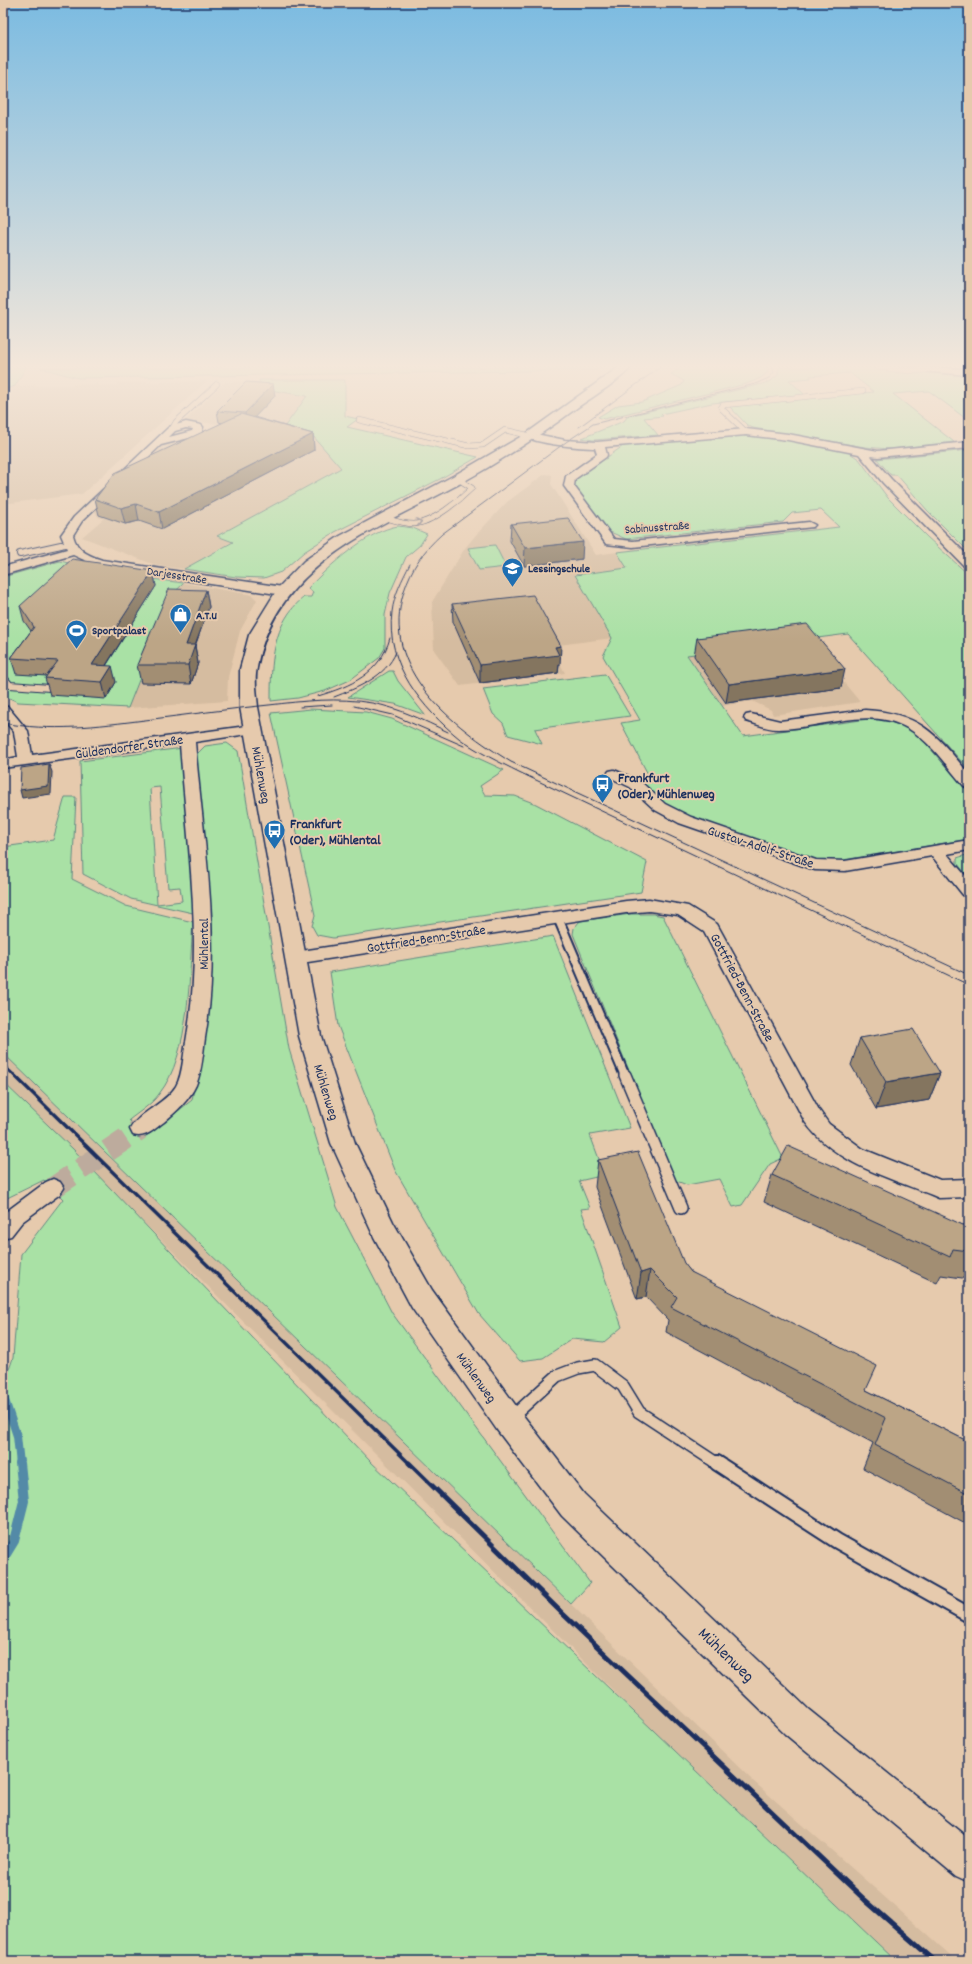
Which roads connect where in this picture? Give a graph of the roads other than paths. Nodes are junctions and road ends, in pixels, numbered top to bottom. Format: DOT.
graph roads {
  1 [pos="142,459"];
  2 [pos="493,459"];
  3 [pos="597,459"];
  4 [pos="868,459"];
  5 [pos="458,479"];
  6 [pos="386,518"];
  7 [pos="809,525"];
  8 [pos="71,548"];
  9 [pos="21,556"];
  10 [pos="969,564"];
  11 [pos="3,571"];
  12 [pos="283,590"];
  13 [pos="3,677"];
  14 [pos="50,688"];
  15 [pos="3,710"];
  16 [pos="751,718"];
  17 [pos="254,729"];
  18 [pos="187,738"];
  19 [pos="26,761"];
  20 [pos="3,764"];
  21 [pos="614,774"];
  22 [pos="969,783"];
  23 [pos="969,845"];
  24 [pos="936,851"];
  25 [pos="969,891"];
  26 [pos="558,918"];
  27 [pos="294,958"];
  28 [pos="140,1129"];
  29 [pos="53,1188"];
  30 [pos="969,1188"];
  31 [pos="680,1208"];
  32 [pos="3,1229"];
  33 [pos="508,1420"];
  34 [pos="969,1615"];
  35 [pos="969,1863"];
  1 -- 8 [label="street"];
  2 -- 5 [label="street, Mühlenweg"];
  3 -- 7 [label="street, Sabinusstraße"];
  4 -- 10 [label="street"];
  5 -- 6 [label="street, Mühlenweg"];
  6 -- 5 [label="lane, one-way"];
  6 -- 12 [label="street, Mühlenweg"];
  8 -- 9 [label="lane"];
  8 -- 11 [label="street"];
  8 -- 12 [label="street, Darjesstraße"];
  12 -- 17 [label="street, Mühlenweg"];
  13 -- 14 [label="lane"];
  15 -- 19 [label="street"];
  16 -- 22 [label="street"];
  17 -- 18 [label="street, Güldendorfer Straße"];
  17 -- 27 [label="street, Mühlenweg"];
  18 -- 19 [label="street, Güldendorfer Straße"];
  18 -- 28 [label="street, Mühlental"];
  19 -- 20 [label="street, Güldendorfer Straße"];
  21 -- 24 [label="street, Gustav-Adolf-Straße"];
  23 -- 24 [label="street, Gustav-Adolf-Straße"];
  24 -- 25 [label="street"];
  26 -- 27 [label="street, Gottfried-Benn-Straße"];
  26 -- 30 [label="street, Gottfried-Benn-Straße"];
  26 -- 31 [label="lane"];
  27 -- 33 [label="street, Mühlenweg"];
  29 -- 32 [label="street"];
  33 -- 34 [label="lane"];
  33 -- 35 [label="street, Mühlenweg"];
}
